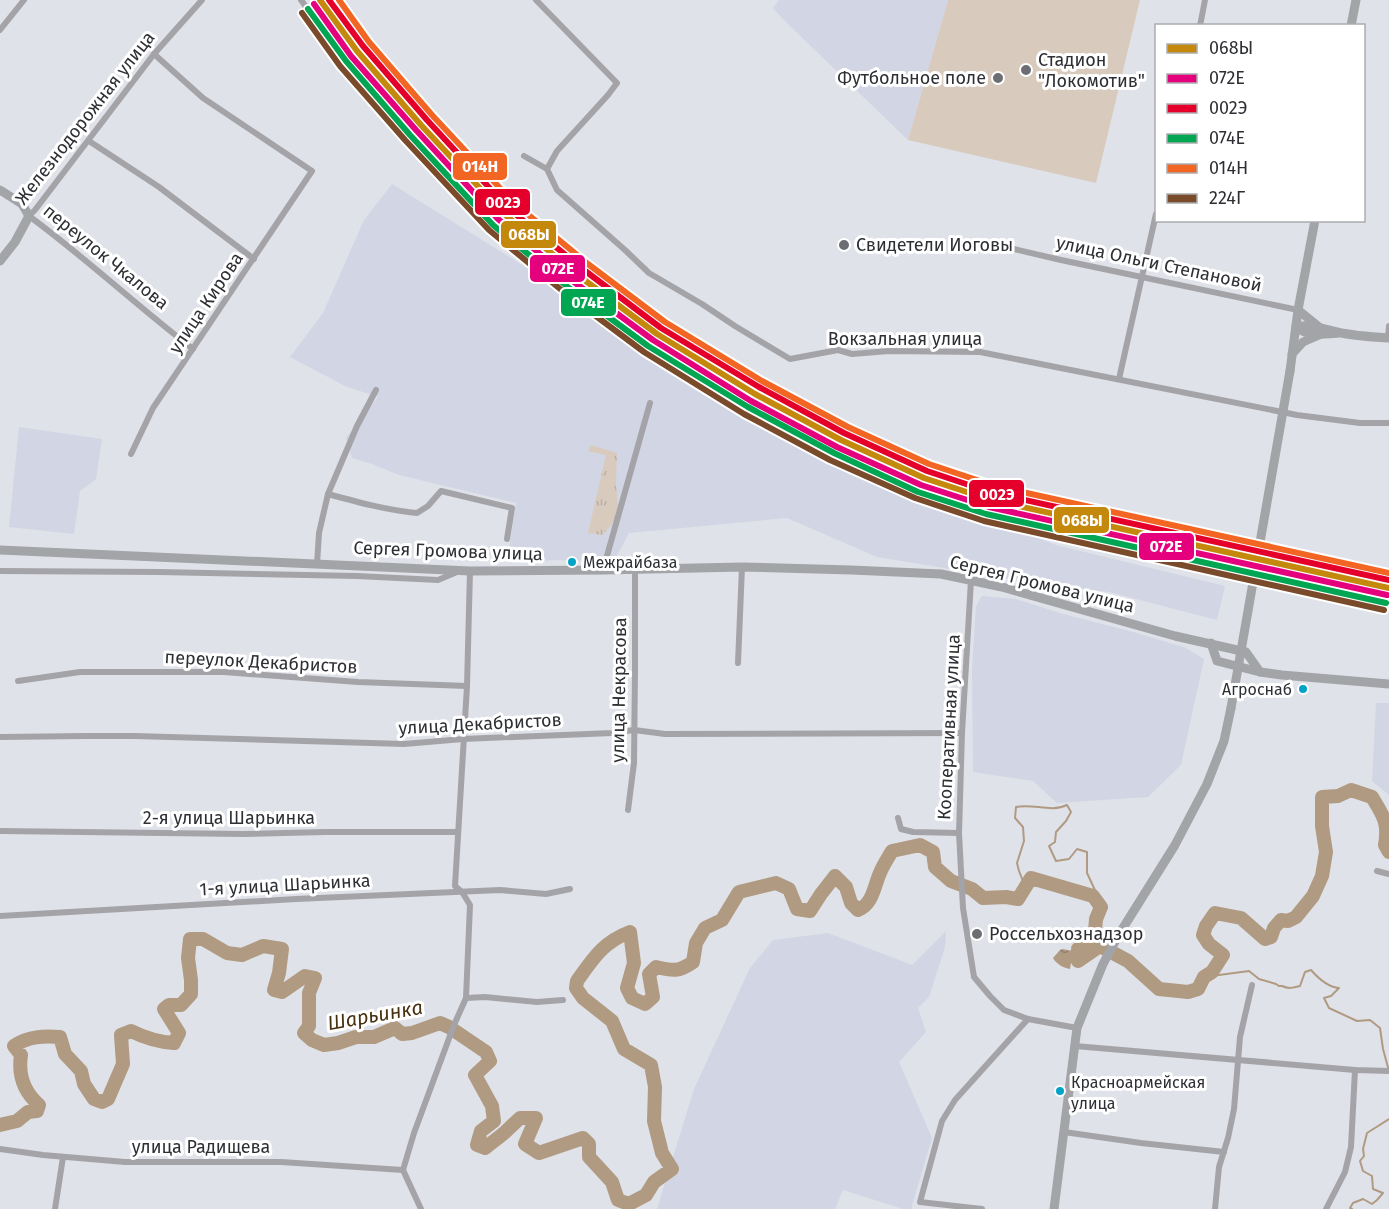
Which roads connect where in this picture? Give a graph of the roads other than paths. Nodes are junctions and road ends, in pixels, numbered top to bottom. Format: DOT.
graph roads {
  1 [pos="24,0"];
  2 [pos="202,0"];
  3 [pos="301,0"];
  4 [pos="536,0"];
  5 [pos="1205,0"];
  6 [pos="1356,0"];
  7 [pos="1200,24"];
  8 [pos="1351,24"];
  9 [pos="0,30"];
  10 [pos="342,48"];
  11 [pos="154,54"];
  12 [pos="89,141"];
  13 [pos="524,156"];
  14 [pos="547,169"];
  15 [pos="0,190"];
  16 [pos="29,216"];
  17 [pos="1155,218"];
  18 [pos="1315,222"];
  19 [pos="1014,249"];
  20 [pos="254,259"];
  21 [pos="0,261"];
  22 [pos="1142,277"];
  23 [pos="1298,310"];
  24 [pos="1389,326"];
  25 [pos="1296,327"];
  26 [pos="1321,331"];
  27 [pos="1389,338"];
  28 [pos="193,349"];
  29 [pos="1292,354"];
  30 [pos="1119,379"];
  31 [pos="376,390"];
  32 [pos="650,403"];
  33 [pos="1389,423"];
  34 [pos="131,454"];
  35 [pos="328,494"];
  36 [pos="507,539"];
  37 [pos="0,550"];
  38 [pos="317,564"];
  39 [pos="742,567"];
  40 [pos="603,570"];
  41 [pos="635,570"];
  42 [pos="0,571"];
  43 [pos="466,571"];
  44 [pos="971,580"];
  45 [pos="1211,644"];
  46 [pos="738,663"];
  47 [pos="1260,672"];
  48 [pos="18,681"];
  49 [pos="1389,684"];
  50 [pos="467,686"];
  51 [pos="634,730"];
  52 [pos="962,733"];
  53 [pos="0,737"];
  54 [pos="463,739"];
  55 [pos="628,810"];
  56 [pos="898,818"];
  57 [pos="0,831"];
  58 [pos="458,832"];
  59 [pos="959,833"];
  60 [pos="1377,871"];
  61 [pos="1389,874"];
  62 [pos="570,890"];
  63 [pos="462,892"];
  64 [pos="0,916"];
  65 [pos="1252,984"];
  66 [pos="466,998"];
  67 [pos="563,1000"];
  68 [pos="1028,1019"];
  69 [pos="1077,1028"];
  70 [pos="1075,1046"];
  71 [pos="1239,1060"];
  72 [pos="1355,1070"];
  73 [pos="1386,1071"];
  74 [pos="1064,1132"];
  75 [pos="0,1149"];
  76 [pos="1224,1152"];
  77 [pos="63,1157"];
  78 [pos="403,1170"];
  79 [pos="55,1209"];
  80 [pos="420,1209"];
  81 [pos="982,1209"];
  82 [pos="1054,1209"];
  83 [pos="1215,1209"];
  84 [pos="1326,1209"];
  1 -- 9 [label="street"];
  2 -- 11 [label="street, Железнодорожная улица"];
  3 -- 10 [label="street"];
  4 -- 14 [label="street"];
  5 -- 7 [label="street"];
  6 -- 8 [label="street"];
  11 -- 12 [label="street, Железнодорожная улица"];
  11 -- 20 [label="street, улица Кирова"];
  12 -- 16 [label="street, Железнодорожная улица"];
  12 -- 20 [label="street"];
  13 -- 14 [label="street, Вокзальная улица"];
  14 -- 30 [label="street, Вокзальная улица"];
  15 -- 16 [label="street, переулок Чкалова"];
  16 -- 21 [label="street, Железнодорожная улица"];
  16 -- 28 [label="street, переулок Чкалова"];
  17 -- 22 [label="street"];
  18 -- 23 [label="street"];
  19 -- 22 [label="street, улица Ольги Степановой"];
  20 -- 28 [label="street, улица Кирова"];
  22 -- 23 [label="street, улица Ольги Степановой"];
  22 -- 30 [label="street"];
  23 -- 25 [label="street"];
  23 -- 26 [label="street"];
  24 -- 27 [label="street"];
  25 -- 26 [label="street"];
  25 -- 29 [label="street"];
  26 -- 27 [label="street"];
  26 -- 29 [label="street"];
  28 -- 34 [label="street, улица Кирова"];
  29 -- 69 [label="street, bridge"];
  30 -- 33 [label="street, Вокзальная улица"];
  31 -- 35 [label="street"];
  32 -- 40 [label="street"];
  35 -- 36 [label="street"];
  35 -- 38 [label="street"];
  37 -- 38 [label="street, Сергея Громова улица"];
  38 -- 43 [label="street, Сергея Громова улица"];
  39 -- 41 [label="street, Сергея Громова улица"];
  39 -- 44 [label="street, Сергея Громова улица"];
  39 -- 46 [label="street"];
  40 -- 41 [label="street, Сергея Громова улица"];
  40 -- 43 [label="street, Сергея Громова улица"];
  41 -- 51 [label="street, улица Некрасова"];
  42 -- 43 [label="street"];
  43 -- 50 [label="street"];
  44 -- 45 [label="street, Сергея Громова улица"];
  44 -- 52 [label="street, Кооперативная улица"];
  45 -- 47 [label="street, Сергея Громова улица"];
  45 -- 47 [label="street"];
  47 -- 49 [label="street"];
  48 -- 50 [label="street, переулок Декабристов"];
  50 -- 54 [label="street"];
  51 -- 52 [label="street, улица Декабристов"];
  51 -- 54 [label="street, улица Декабристов"];
  51 -- 55 [label="street, улица Некрасова"];
  52 -- 59 [label="street, Кооперативная улица"];
  53 -- 54 [label="street, улица Декабристов"];
  54 -- 58 [label="street"];
  56 -- 59 [label="street"];
  57 -- 58 [label="street, 2-я улица Шарьинка"];
  58 -- 63 [label="street"];
  59 -- 68 [label="street, Кооперативная улица"];
  60 -- 61 [label="street"];
  62 -- 63 [label="street, 1-я улица Шарьинка"];
  63 -- 64 [label="street, 1-я улица Шарьинка"];
  63 -- 66 [label="street"];
  65 -- 71 [label="street"];
  66 -- 67 [label="street"];
  66 -- 78 [label="street"];
  68 -- 69 [label="street"];
  68 -- 81 [label="street"];
  69 -- 70 [label="street"];
  70 -- 71 [label="street"];
  70 -- 74 [label="street"];
  71 -- 72 [label="street"];
  71 -- 76 [label="street"];
  72 -- 73 [label="street"];
  72 -- 84 [label="street"];
  74 -- 76 [label="street"];
  74 -- 82 [label="street"];
  75 -- 77 [label="street, улица Радищева"];
  76 -- 83 [label="street"];
  77 -- 78 [label="street, улица Радищева"];
  77 -- 79 [label="street"];
  78 -- 80 [label="street"];
}
